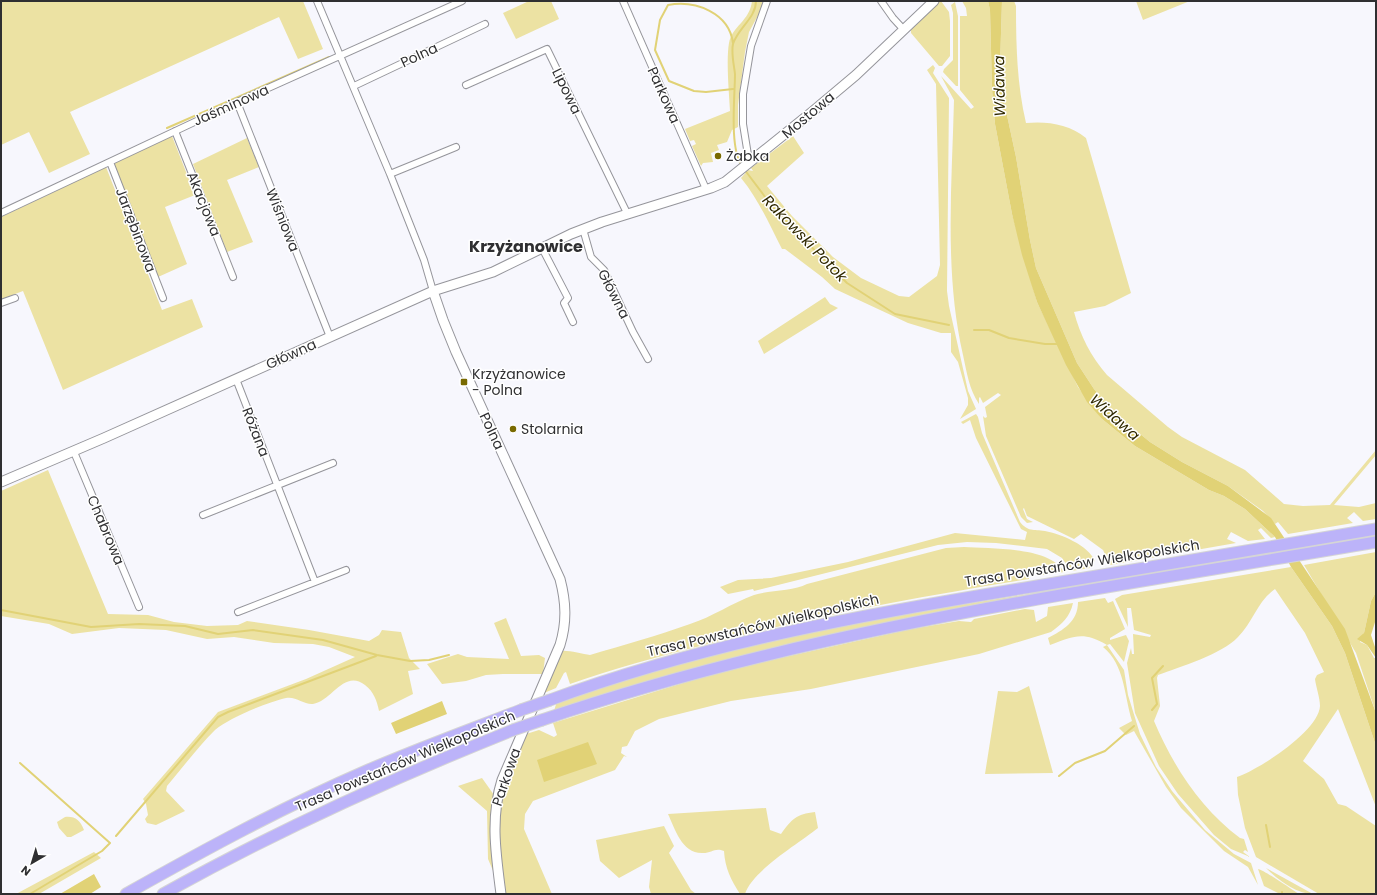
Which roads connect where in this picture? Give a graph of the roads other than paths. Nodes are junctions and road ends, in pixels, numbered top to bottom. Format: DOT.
graph roads {
  1 [pos="317,1"];
  2 [pos="462,1"];
  3 [pos="623,1"];
  4 [pos="767,1"];
  5 [pos="882,1"];
  6 [pos="934,1"];
  7 [pos="485,24"];
  8 [pos="904,30"];
  9 [pos="341,57"];
  10 [pos="466,85"];
  11 [pos="354,86"];
  12 [pos="237,102"];
  13 [pos="175,131"];
  14 [pos="456,147"];
  15 [pos="110,162"];
  16 [pos="749,163"];
  17 [pos="390,174"];
  18 [pos="706,189"];
  19 [pos="1,213"];
  20 [pos="627,213"];
  21 [pos="583,229"];
  22 [pos="542,248"];
  23 [pos="233,277"];
  24 [pos="433,291"];
  25 [pos="15,298"];
  26 [pos="163,298"];
  27 [pos="1,304"];
  28 [pos="573,322"];
  29 [pos="330,337"];
  30 [pos="648,359"];
  31 [pos="236,379"];
  32 [pos="74,452"];
  33 [pos="334,463"];
  34 [pos="1,482"];
  35 [pos="277,486"];
  36 [pos="203,515"];
  37 [pos="1376,529"];
  38 [pos="1376,542"];
  39 [pos="346,570"];
  40 [pos="315,582"];
  41 [pos="139,607"];
  42 [pos="238,612"];
  43 [pos="552,666"];
  44 [pos="126,894"];
  45 [pos="163,894"];
  46 [pos="501,894"];
  1 -- 9 [label="street, Polna"];
  2 -- 9 [label="street, Jaśminowa"];
  3 -- 18 [label="street, Parkowa"];
  4 -- 16 [label="street"];
  5 -- 8 [label="street"];
  6 -- 8 [label="street, Mostowa"];
  7 -- 11 [label="street, Polna"];
  8 -- 16 [label="street, Mostowa"];
  9 -- 11 [label="street, Polna"];
  9 -- 12 [label="street, Jaśminowa"];
  10 -- 20 [label="street, Lipowa"];
  11 -- 17 [label="street, Polna"];
  12 -- 13 [label="street, Jaśminowa"];
  12 -- 29 [label="street, Wiśniowa"];
  13 -- 15 [label="street, Jaśminowa"];
  13 -- 23 [label="street, Akacjowa"];
  14 -- 17 [label="street"];
  15 -- 19 [label="street, Jaśminowa"];
  15 -- 26 [label="street, Jarzębinowa"];
  16 -- 18 [label="street, Mostowa"];
  17 -- 24 [label="street, Polna"];
  18 -- 20 [label="street, Główna"];
  20 -- 21 [label="street, Główna"];
  21 -- 22 [label="street, Główna"];
  21 -- 30 [label="street, Główna"];
  22 -- 24 [label="street, Główna"];
  22 -- 28 [label="street"];
  24 -- 29 [label="street, Główna"];
  24 -- 43 [label="street, Polna"];
  25 -- 27 [label="street"];
  29 -- 31 [label="street, Główna"];
  31 -- 32 [label="street, Główna"];
  31 -- 35 [label="street, Różana"];
  32 -- 34 [label="street, Główna"];
  32 -- 41 [label="street, Chabrowa"];
  33 -- 35 [label="street"];
  35 -- 36 [label="street"];
  35 -- 40 [label="street, Różana"];
  37 -- 44 [label="highway, Trasa Powstańców Wielkopolskich, bridge"];
  38 -- 45 [label="highway, Trasa Powstańców Wielkopolskich, bridge"];
  39 -- 40 [label="street"];
  40 -- 42 [label="street"];
  43 -- 46 [label="street, Parkowa"];
}
